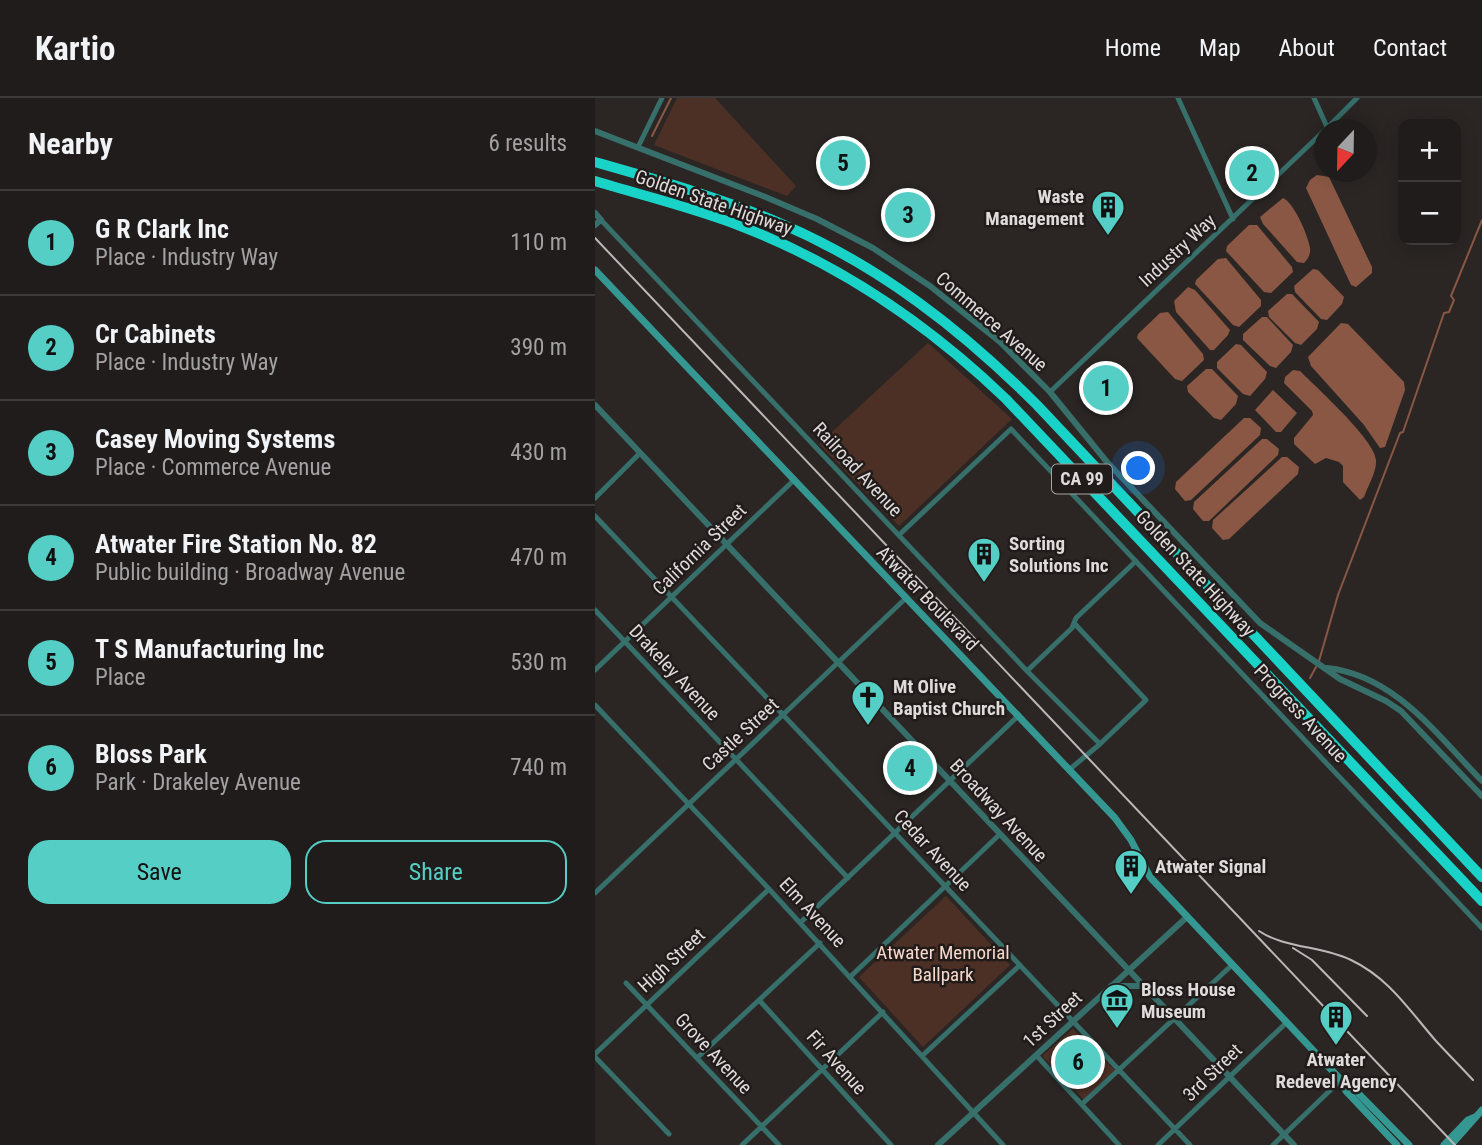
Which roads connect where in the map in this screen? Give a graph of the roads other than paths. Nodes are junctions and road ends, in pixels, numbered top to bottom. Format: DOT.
graph roads {
  1 [pos="662,98"];
  2 [pos="1178,98"];
  3 [pos="1314,98"];
  4 [pos="1357,98"];
  5 [pos="1322,119"];
  6 [pos="1336,119"];
  7 [pos="595,131"];
  8 [pos="1314,141"];
  9 [pos="638,147"];
  10 [pos="595,162"];
  11 [pos="595,181"];
  12 [pos="595,213"];
  13 [pos="1233,219"];
  14 [pos="601,220"];
  15 [pos="595,225"];
  16 [pos="595,270"];
  17 [pos="1050,392"];
  18 [pos="595,405"];
  19 [pos="640,453"];
  20 [pos="794,480"];
  21 [pos="595,498"];
  22 [pos="595,516"];
  23 [pos="899,535"];
  24 [pos="727,545"];
  25 [pos="1136,561"];
  26 [pos="672,597"];
  27 [pos="906,598"];
  28 [pos="595,610"];
  29 [pos="1073,623"];
  30 [pos="625,641"];
  31 [pos="838,662"];
  32 [pos="1325,668"];
  33 [pos="595,670"];
  34 [pos="1027,671"];
  35 [pos="595,705"];
  36 [pos="783,715"];
  37 [pos="1019,715"];
  38 [pos="1100,744"];
  39 [pos="736,759"];
  40 [pos="1070,769"];
  41 [pos="950,781"];
  42 [pos="1482,781"];
  43 [pos="1482,796"];
  44 [pos="689,804"];
  45 [pos="895,833"];
  46 [pos="1000,834"];
  47 [pos="1482,877"];
  48 [pos="848,878"];
  49 [pos="946,887"];
  50 [pos="769,888"];
  51 [pos="595,893"];
  52 [pos="1482,901"];
  53 [pos="1187,917"];
  54 [pos="801,922"];
  55 [pos="1482,928"];
  56 [pos="820,943"];
  57 [pos="1020,965"];
  58 [pos="1232,965"];
  59 [pos="1129,970"];
  60 [pos="850,976"];
  61 [pos="626,983"];
  62 [pos="1111,986"];
  63 [pos="1144,986"];
  64 [pos="759,1000"];
  65 [pos="647,1004"];
  66 [pos="883,1012"];
  67 [pos="1175,1018"];
  68 [pos="1073,1021"];
  69 [pos="1287,1022"];
  70 [pos="595,1055"];
  71 [pos="1036,1055"];
  72 [pos="922,1056"];
  73 [pos="697,1058"];
  74 [pos="822,1069"];
  75 [pos="1119,1070"];
  76 [pos="1230,1077"];
  77 [pos="1341,1080"];
  78 [pos="1082,1104"];
  79 [pos="1482,1110"];
  80 [pos="974,1112"];
  81 [pos="1475,1117"];
  82 [pos="762,1127"];
  83 [pos="1175,1129"];
  84 [pos="669,1134"];
  85 [pos="1284,1134"];
  86 [pos="1393,1144"];
  87 [pos="742,1145"];
  88 [pos="779,1145"];
  89 [pos="891,1145"];
  90 [pos="938,1145"];
  91 [pos="1003,1145"];
  92 [pos="1119,1145"];
  93 [pos="1159,1145"];
  94 [pos="1190,1145"];
  95 [pos="1273,1145"];
  96 [pos="1294,1145"];
  97 [pos="1409,1145"];
  98 [pos="1444,1145"];
  99 [pos="1451,1145"];
  1 -- 9 [label="street"];
  2 -- 13 [label="street"];
  3 -- 5 [label="street"];
  4 -- 6 [label="street, Industry Way"];
  7 -- 9 [label="street, Commerce Avenue"];
  8 -- 13 [label="street, Industry Way"];
  9 -- 17 [label="street, Commerce Avenue"];
  10 -- 47 [label="highway, Golden State Highway / CA 99"];
  11 -- 52 [label="highway, Golden State Highway / CA 99"];
  12 -- 14 [label="street, Railroad Avenue"];
  13 -- 17 [label="street, Industry Way"];
  14 -- 15 [label="street"];
  14 -- 23 [label="street, Railroad Avenue"];
  16 -- 20 [label="main road, Atwater Boulevard"];
  17 -- 32 [label="street, Commerce Avenue"];
  18 -- 19 [label="street, Broadway Avenue"];
  19 -- 21 [label="street"];
  19 -- 24 [label="street, Broadway Avenue"];
  20 -- 24 [label="street, California Street"];
  20 -- 27 [label="main road, Atwater Boulevard"];
  22 -- 26 [label="street, Cedar Avenue"];
  23 -- 25 [label="street, Progress Avenue"];
  23 -- 34 [label="street, Railroad Avenue"];
  24 -- 26 [label="street, California Street"];
  24 -- 31 [label="street, Broadway Avenue"];
  25 -- 29 [label="street"];
  25 -- 55 [label="street, Progress Avenue"];
  26 -- 30 [label="street, California Street"];
  26 -- 36 [label="street, Cedar Avenue"];
  27 -- 31 [label="street, Castle Street"];
  27 -- 37 [label="main road, Atwater Boulevard"];
  28 -- 30 [label="street, Drakeley Avenue"];
  29 -- 34 [label="street"];
  29 -- 38 [label="street"];
  30 -- 33 [label="street, California Street"];
  30 -- 39 [label="street, Drakeley Avenue"];
  31 -- 36 [label="street, Castle Street"];
  31 -- 41 [label="street, Broadway Avenue"];
  32 -- 42 [label="street, Commerce Avenue"];
  32 -- 43 [label="street, Commerce Avenue"];
  34 -- 38 [label="street, Railroad Avenue"];
  35 -- 44 [label="street, Elm Avenue"];
  36 -- 39 [label="street, Castle Street"];
  36 -- 45 [label="street, Cedar Avenue"];
  37 -- 40 [label="main road, Atwater Boulevard"];
  37 -- 41 [label="street"];
  38 -- 40 [label="street"];
  39 -- 44 [label="street, Castle Street"];
  39 -- 48 [label="street, Drakeley Avenue"];
  40 -- 53 [label="main road, Atwater Boulevard"];
  41 -- 45 [label="street"];
  41 -- 46 [label="street, Broadway Avenue"];
  44 -- 50 [label="street, Elm Avenue"];
  44 -- 51 [label="street, Castle Street"];
  45 -- 48 [label="street"];
  45 -- 49 [label="street, Cedar Avenue"];
  46 -- 49 [label="street"];
  46 -- 59 [label="street, Broadway Avenue"];
  48 -- 54 [label="street"];
  49 -- 57 [label="street, Cedar Avenue"];
  49 -- 60 [label="street"];
  50 -- 54 [label="street, Elm Avenue"];
  50 -- 65 [label="street, High Street"];
  53 -- 58 [label="main road, Atwater Boulevard"];
  53 -- 59 [label="street, 1st Street"];
  54 -- 56 [label="street, Elm Avenue"];
  56 -- 60 [label="street, Elm Avenue"];
  56 -- 64 [label="street"];
  57 -- 68 [label="street, Cedar Avenue"];
  57 -- 72 [label="street"];
  58 -- 67 [label="street"];
  58 -- 69 [label="main road, Atwater Boulevard"];
  59 -- 62 [label="street, 1st Street"];
  59 -- 63 [label="street, Broadway Avenue"];
  60 -- 66 [label="street, Elm Avenue"];
  61 -- 65 [label="street, Grove Avenue"];
  62 -- 63 [label="street"];
  62 -- 68 [label="street, 1st Street"];
  63 -- 67 [label="street, Broadway Avenue"];
  64 -- 73 [label="street"];
  64 -- 74 [label="street, Fir Avenue"];
  65 -- 70 [label="street, High Street"];
  65 -- 73 [label="street, Grove Avenue"];
  66 -- 72 [label="street, Elm Avenue"];
  66 -- 74 [label="street"];
  67 -- 75 [label="street"];
  67 -- 76 [label="street, Broadway Avenue"];
  68 -- 71 [label="street, 1st Street"];
  68 -- 75 [label="street, Cedar Avenue"];
  69 -- 76 [label="street, 3rd Street"];
  69 -- 77 [label="main road, Atwater Boulevard"];
  70 -- 84 [label="street"];
  71 -- 78 [label="street"];
  71 -- 80 [label="street, 1st Street"];
  72 -- 80 [label="street, Elm Avenue"];
  73 -- 82 [label="street, Grove Avenue"];
  74 -- 82 [label="street"];
  74 -- 89 [label="street, Fir Avenue"];
  75 -- 78 [label="street"];
  75 -- 83 [label="street, Cedar Avenue"];
  76 -- 83 [label="street, 3rd Street"];
  76 -- 85 [label="street, Broadway Avenue"];
  77 -- 85 [label="street"];
  77 -- 86 [label="main road, Atwater Boulevard"];
  77 -- 97 [label="main road, Atwater Boulevard"];
  78 -- 92 [label="street"];
  79 -- 81 [label="main road"];
  80 -- 90 [label="street, 1st Street"];
  80 -- 91 [label="street, Elm Avenue"];
  81 -- 98 [label="main road"];
  81 -- 99 [label="main road"];
  82 -- 87 [label="street"];
  82 -- 88 [label="street, Grove Avenue"];
  83 -- 93 [label="street, 3rd Street"];
  83 -- 94 [label="street, Cedar Avenue"];
  85 -- 95 [label="street"];
  85 -- 96 [label="street, Broadway Avenue"];
}
